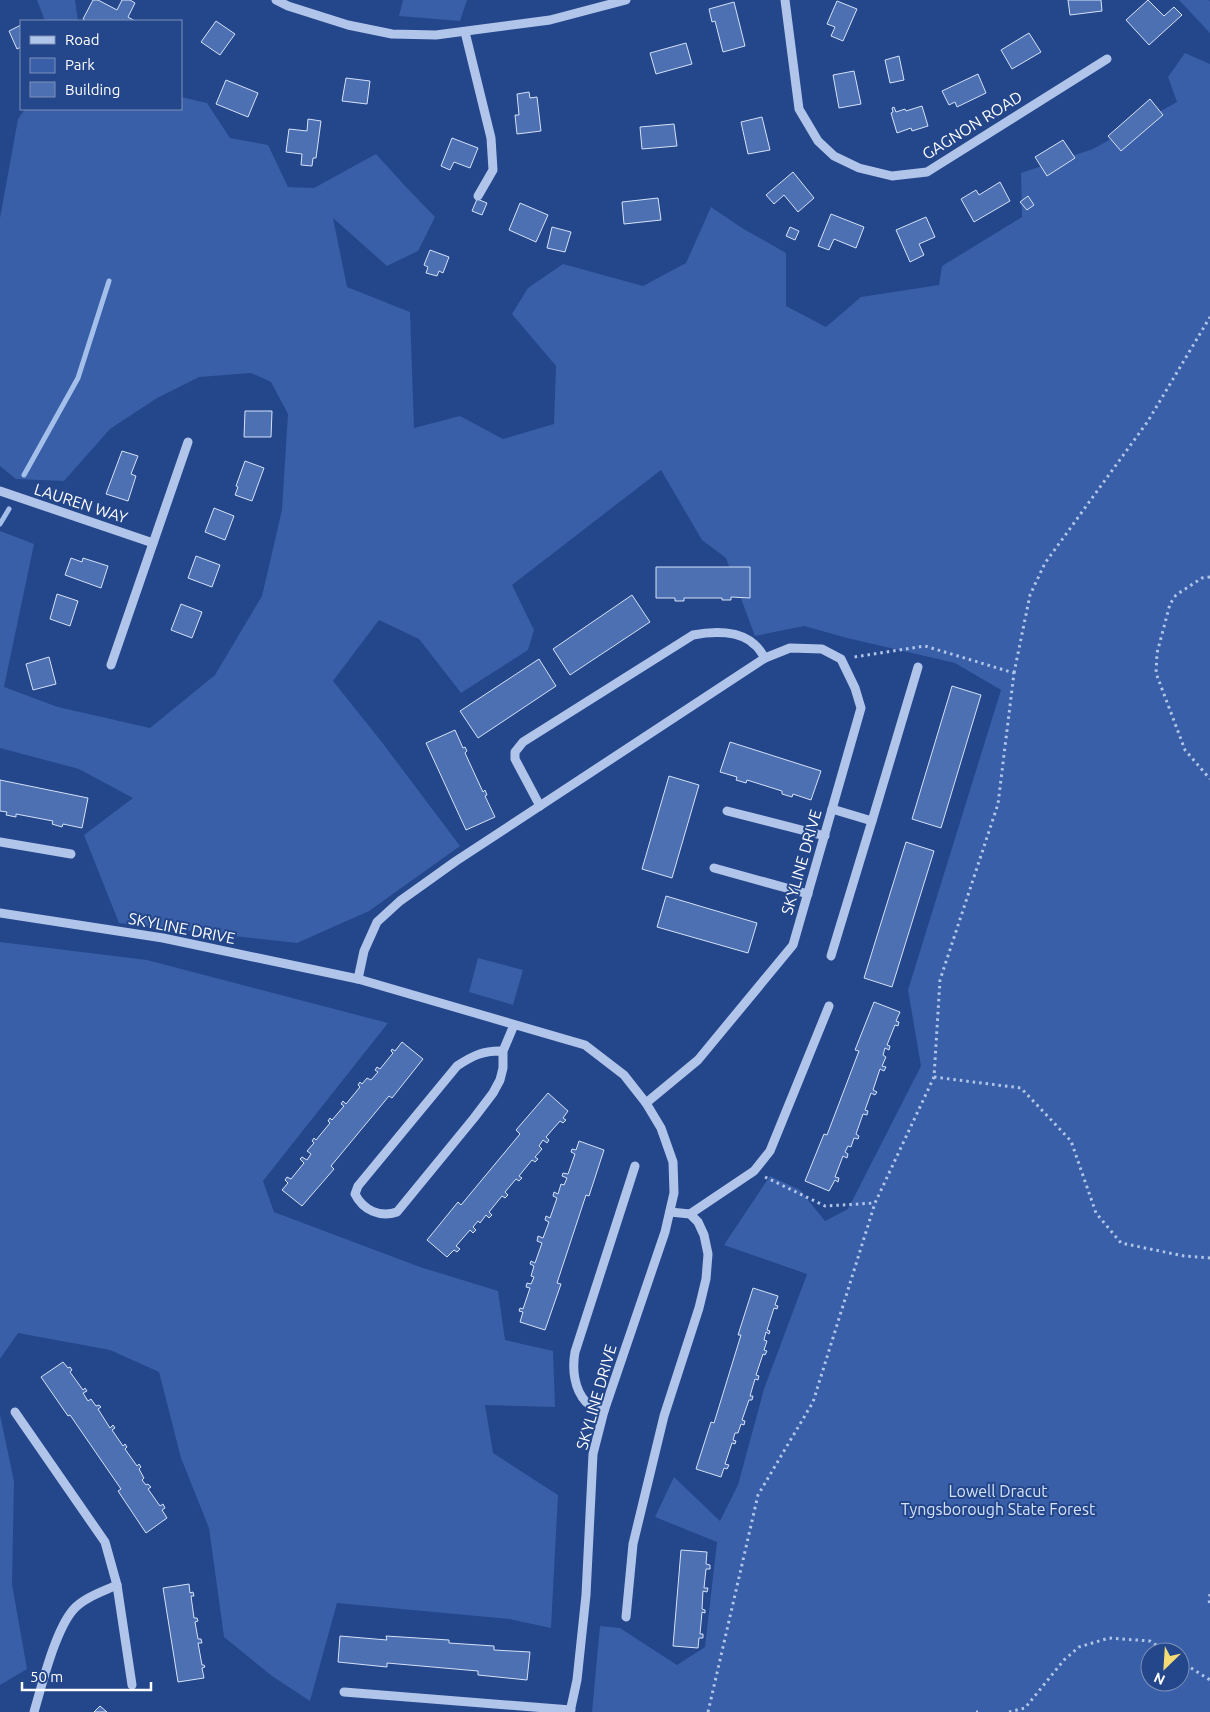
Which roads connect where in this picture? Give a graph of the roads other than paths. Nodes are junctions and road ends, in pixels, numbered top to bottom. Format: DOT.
graph roads {
  1 [pos="276,0"];
  2 [pos="626,0"];
  3 [pos="785,0"];
  4 [pos="465,32"];
  5 [pos="1107,59"];
  6 [pos="478,196"];
  7 [pos="188,442"];
  8 [pos="0,491"];
  9 [pos="153,543"];
  10 [pos="765,658"];
  11 [pos="111,665"];
  12 [pos="918,666"];
  13 [pos="540,806"];
  14 [pos="832,809"];
  15 [pos="727,811"];
  16 [pos="872,821"];
  17 [pos="824,836"];
  18 [pos="0,842"];
  19 [pos="71,854"];
  20 [pos="714,868"];
  21 [pos="808,894"];
  22 [pos="0,913"];
  23 [pos="831,956"];
  24 [pos="358,979"];
  25 [pos="829,1006"];
  26 [pos="514,1025"];
  27 [pos="503,1051"];
  28 [pos="646,1104"];
  29 [pos="635,1166"];
  30 [pos="670,1212"];
  31 [pos="690,1214"];
  32 [pos="604,1410"];
  33 [pos="15,1412"];
  34 [pos="116,1585"];
  35 [pos="626,1617"];
  36 [pos="132,1685"];
  37 [pos="344,1692"];
  38 [pos="571,1711"];
  39 [pos="34,1712"];
  1 -- 4 [label="street"];
  2 -- 4 [label="street"];
  3 -- 5 [label="street, GAGNON ROAD"];
  4 -- 6 [label="street"];
  7 -- 9 [label="street"];
  8 -- 9 [label="street, LAUREN WAY"];
  9 -- 11 [label="street"];
  10 -- 13 [label="street"];
  10 -- 13 [label="street"];
  10 -- 14 [label="street, SKYLINE DRIVE"];
  12 -- 16 [label="street"];
  13 -- 24 [label="street"];
  14 -- 16 [label="street"];
  14 -- 17 [label="street, SKYLINE DRIVE"];
  15 -- 17 [label="street"];
  16 -- 23 [label="street"];
  17 -- 21 [label="street, SKYLINE DRIVE"];
  18 -- 19 [label="street"];
  20 -- 21 [label="street"];
  21 -- 28 [label="street, SKYLINE DRIVE"];
  22 -- 24 [label="street, SKYLINE DRIVE"];
  24 -- 26 [label="street, SKYLINE DRIVE"];
  25 -- 31 [label="street"];
  26 -- 27 [label="street"];
  26 -- 28 [label="street, SKYLINE DRIVE"];
  27 -- 27 [label="street"];
  28 -- 30 [label="street, SKYLINE DRIVE"];
  29 -- 32 [label="street"];
  30 -- 31 [label="street"];
  30 -- 32 [label="street, SKYLINE DRIVE"];
  31 -- 35 [label="street"];
  32 -- 38 [label="street, SKYLINE DRIVE"];
  33 -- 34 [label="street"];
  34 -- 36 [label="street"];
  34 -- 39 [label="street"];
  37 -- 38 [label="street"];
}
